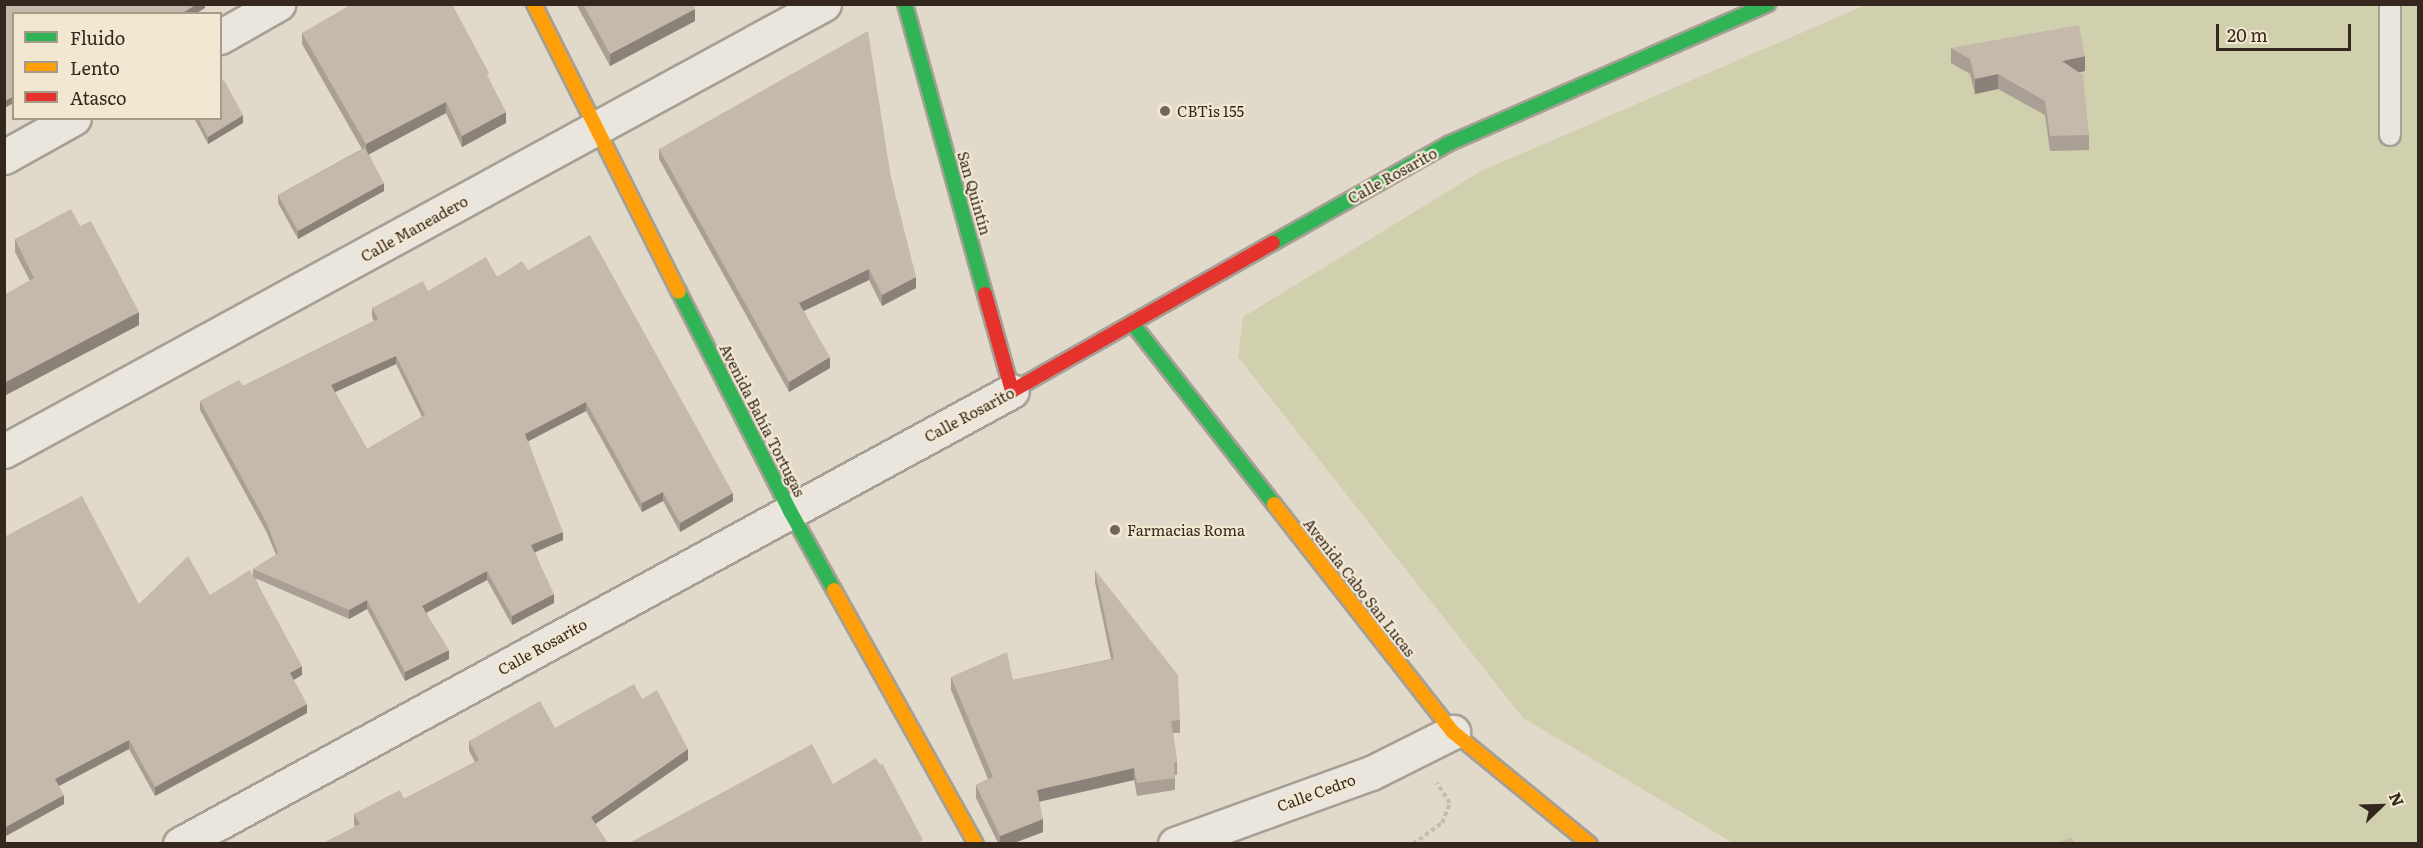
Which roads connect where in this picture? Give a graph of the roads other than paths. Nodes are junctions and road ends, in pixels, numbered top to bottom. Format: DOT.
graph roads {
  1 [pos="278,4"];
  2 [pos="534,4"];
  3 [pos="824,4"];
  4 [pos="905,4"];
  5 [pos="1768,4"];
  6 [pos="2390,4"];
  7 [pos="222,36"];
  8 [pos="70,120"];
  9 [pos="595,130"];
  10 [pos="2390,135"];
  11 [pos="4,157"];
  12 [pos="1132,323"];
  13 [pos="1012,391"];
  14 [pos="4,451"];
  15 [pos="790,511"];
  16 [pos="1453,732"];
  17 [pos="1193,840"];
  18 [pos="180,843"];
  19 [pos="976,843"];
  20 [pos="1590,843"];
  1 -- 7 [label="street"];
  2 -- 9 [label="street, Avenida Bahía Tortugas"];
  3 -- 9 [label="street, Calle Maneadero"];
  4 -- 13 [label="street, San Quintín"];
  5 -- 12 [label="street, Calle Rosarito"];
  6 -- 10 [label="lane"];
  8 -- 11 [label="street"];
  9 -- 14 [label="street, Calle Maneadero"];
  9 -- 15 [label="street, Avenida Bahía Tortugas"];
  12 -- 13 [label="street, Calle Rosarito"];
  12 -- 16 [label="street, Avenida Cabo San Lucas"];
  13 -- 15 [label="street, Calle Rosarito"];
  15 -- 18 [label="street, Calle Rosarito"];
  15 -- 19 [label="street, Avenida Bahía Tortugas"];
  16 -- 17 [label="street, Calle Cedro"];
  16 -- 20 [label="street, Avenida Cabo San Lucas"];
}
